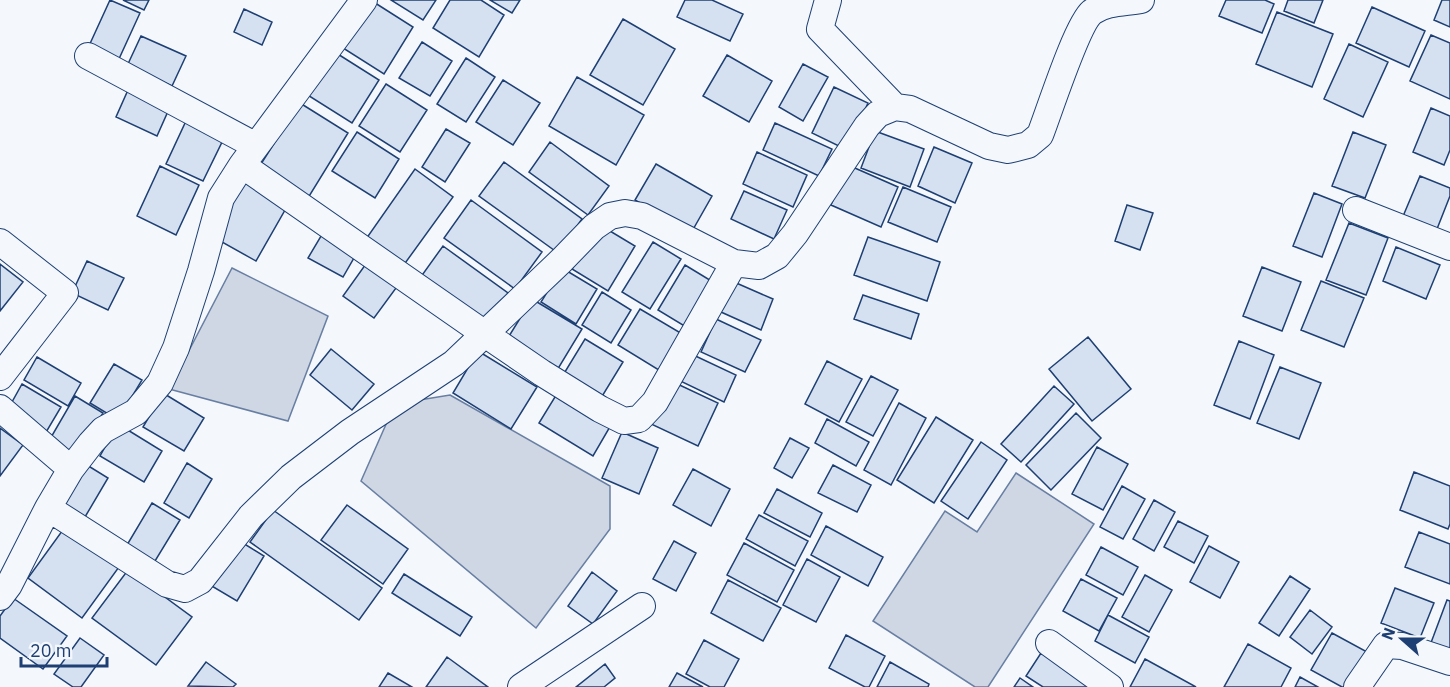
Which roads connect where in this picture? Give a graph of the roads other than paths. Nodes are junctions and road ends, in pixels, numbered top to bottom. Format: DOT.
graph roads {
  1 [pos="364,0"];
  2 [pos="828,0"];
  3 [pos="1141,0"];
  4 [pos="88,56"];
  5 [pos="895,107"];
  6 [pos="249,155"];
  7 [pos="1356,210"];
  8 [pos="0,242"];
  9 [pos="1450,247"];
  10 [pos="734,263"];
  11 [pos="485,334"];
  12 [pos="0,377"];
  13 [pos="0,408"];
  14 [pos="71,469"];
  15 [pos="48,507"];
  16 [pos="0,597"];
  17 [pos="642,606"];
  18 [pos="1049,644"];
  19 [pos="1450,662"];
  20 [pos="521,687"];
  21 [pos="1110,687"];
  22 [pos="1357,687"];
  1 -- 6 [label="street"];
  2 -- 5 [label="street"];
  3 -- 5 [label="street"];
  4 -- 6 [label="street"];
  5 -- 10 [label="street"];
  6 -- 11 [label="street"];
  6 -- 14 [label="street"];
  7 -- 9 [label="street"];
  8 -- 12 [label="street"];
  10 -- 11 [label="street"];
  10 -- 11 [label="street"];
  11 -- 15 [label="street"];
  13 -- 14 [label="street"];
  14 -- 15 [label="street"];
  15 -- 16 [label="street"];
  17 -- 20 [label="street"];
  18 -- 21 [label="street"];
  19 -- 22 [label="street"];
}
